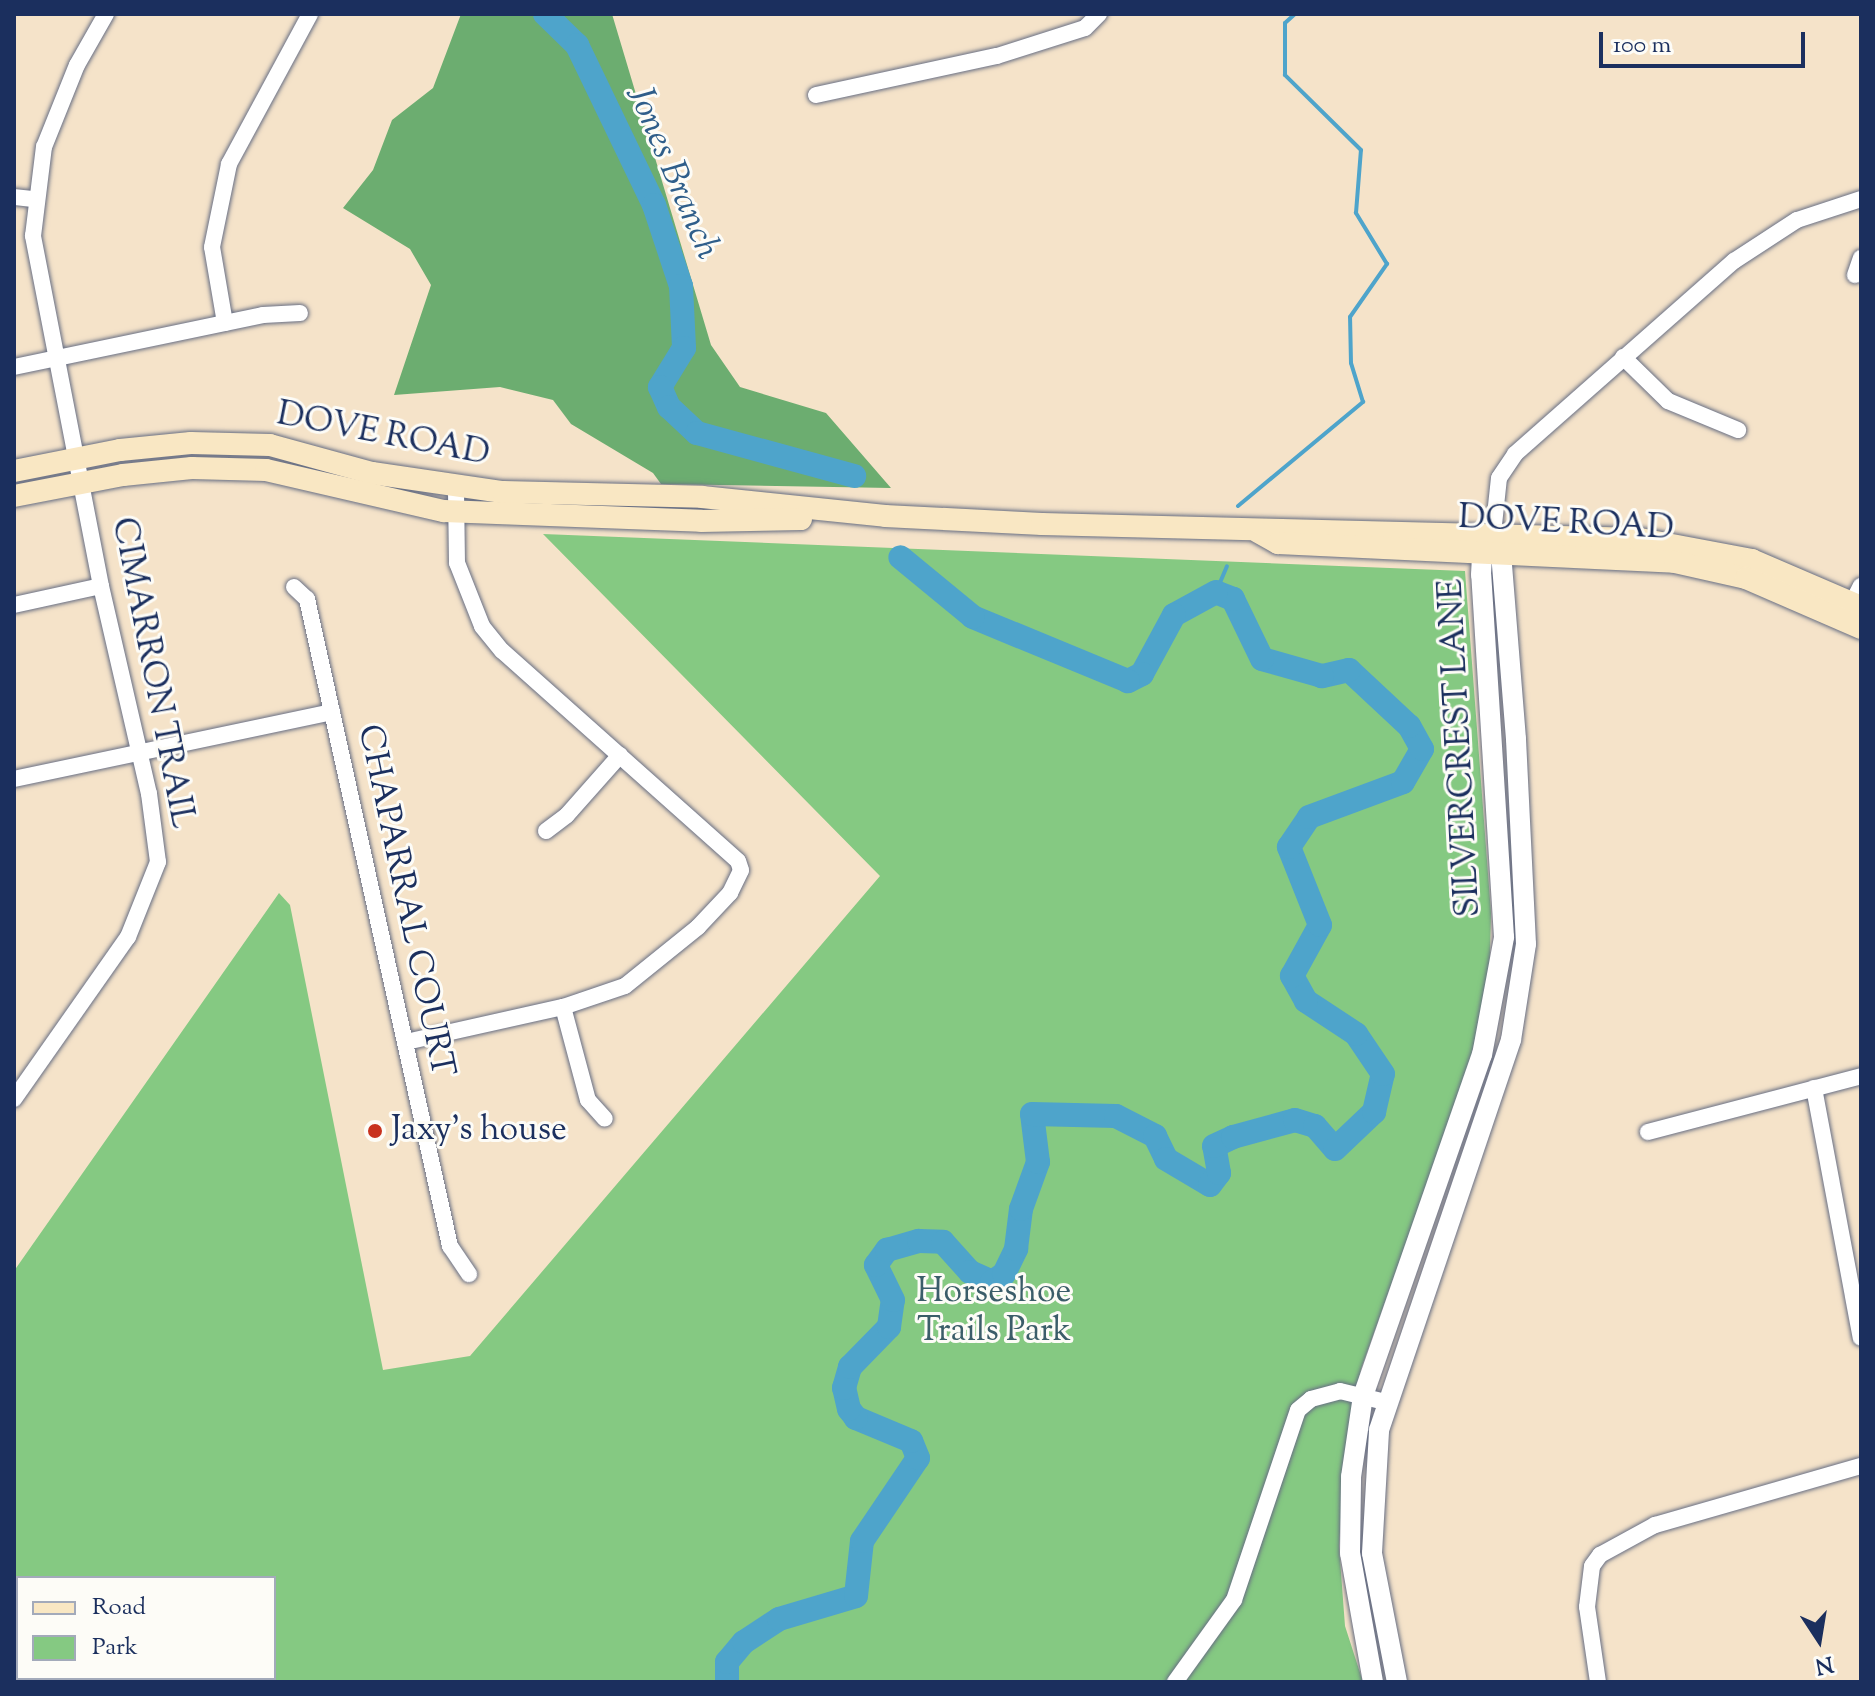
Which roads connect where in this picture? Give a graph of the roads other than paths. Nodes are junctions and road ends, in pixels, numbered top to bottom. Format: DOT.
graph roads {
  1 [pos="106,14"];
  2 [pos="310,14"];
  3 [pos="1099,14"];
  4 [pos="816,95"];
  5 [pos="14,197"];
  6 [pos="34,199"];
  7 [pos="1861,199"];
  8 [pos="1861,206"];
  9 [pos="300,313"];
  10 [pos="225,323"];
  11 [pos="1623,357"];
  12 [pos="55,358"];
  13 [pos="14,367"];
  14 [pos="1738,430"];
  15 [pos="79,457"];
  16 [pos="14,471"];
  17 [pos="372,473"];
  18 [pos="84,481"];
  19 [pos="456,487"];
  20 [pos="14,496"];
  21 [pos="366,496"];
  22 [pos="455,512"];
  23 [pos="885,516"];
  24 [pos="1492,547"];
  25 [pos="101,586"];
  26 [pos="294,587"];
  27 [pos="14,605"];
  28 [pos="1856,609"];
  29 [pos="332,712"];
  30 [pos="139,752"];
  31 [pos="620,755"];
  32 [pos="14,779"];
  33 [pos="546,831"];
  34 [pos="563,1007"];
  35 [pos="406,1042"];
  36 [pos="1861,1076"];
  37 [pos="1814,1088"];
  38 [pos="14,1099"];
  39 [pos="605,1119"];
  40 [pos="1648,1132"];
  41 [pos="469,1274"];
  42 [pos="1861,1338"];
  43 [pos="1363,1396"];
  44 [pos="1385,1402"];
  45 [pos="1861,1466"];
  46 [pos="1175,1682"];
  47 [pos="1373,1682"];
  48 [pos="1397,1682"];
  49 [pos="1598,1682"];
  1 -- 6 [label="street, CIMARRON TRAIL"];
  2 -- 10 [label="street"];
  3 -- 4 [label="street"];
  5 -- 6 [label="street"];
  6 -- 12 [label="street, CIMARRON TRAIL"];
  7 -- 8 [label="street"];
  7 -- 11 [label="street"];
  9 -- 10 [label="street"];
  10 -- 12 [label="street"];
  11 -- 14 [label="street"];
  11 -- 24 [label="street"];
  12 -- 13 [label="street"];
  12 -- 15 [label="street, CIMARRON TRAIL"];
  15 -- 16 [label="main road, DOVE ROAD"];
  15 -- 17 [label="main road, DOVE ROAD"];
  15 -- 18 [label="street, CIMARRON TRAIL"];
  17 -- 19 [label="main road, DOVE ROAD"];
  17 -- 21 [label="main road"];
  18 -- 20 [label="main road, DOVE ROAD"];
  18 -- 21 [label="main road, DOVE ROAD"];
  18 -- 25 [label="street, CIMARRON TRAIL"];
  19 -- 22 [label="street"];
  19 -- 23 [label="main road, DOVE ROAD"];
  21 -- 22 [label="main road, DOVE ROAD"];
  22 -- 23 [label="main road, DOVE ROAD"];
  22 -- 31 [label="street"];
  23 -- 24 [label="main road, DOVE ROAD"];
  24 -- 28 [label="main road, DOVE ROAD"];
  24 -- 43 [label="street, SILVERCREST LANE"];
  24 -- 44 [label="street, SILVERCREST LANE"];
  25 -- 27 [label="street"];
  25 -- 30 [label="street, CIMARRON TRAIL"];
  26 -- 29 [label="street, CHAPARRAL COURT"];
  29 -- 30 [label="street"];
  29 -- 35 [label="street, CHAPARRAL COURT"];
  30 -- 32 [label="street"];
  30 -- 38 [label="street, CIMARRON TRAIL"];
  31 -- 33 [label="street"];
  31 -- 34 [label="street"];
  34 -- 35 [label="street"];
  34 -- 39 [label="street"];
  35 -- 41 [label="street, CHAPARRAL COURT"];
  36 -- 37 [label="street"];
  37 -- 40 [label="street"];
  37 -- 42 [label="street"];
  43 -- 44 [label="street"];
  43 -- 46 [label="street"];
  43 -- 47 [label="street, SILVERCREST LANE"];
  44 -- 48 [label="street, SILVERCREST LANE"];
  45 -- 49 [label="street"];
}
